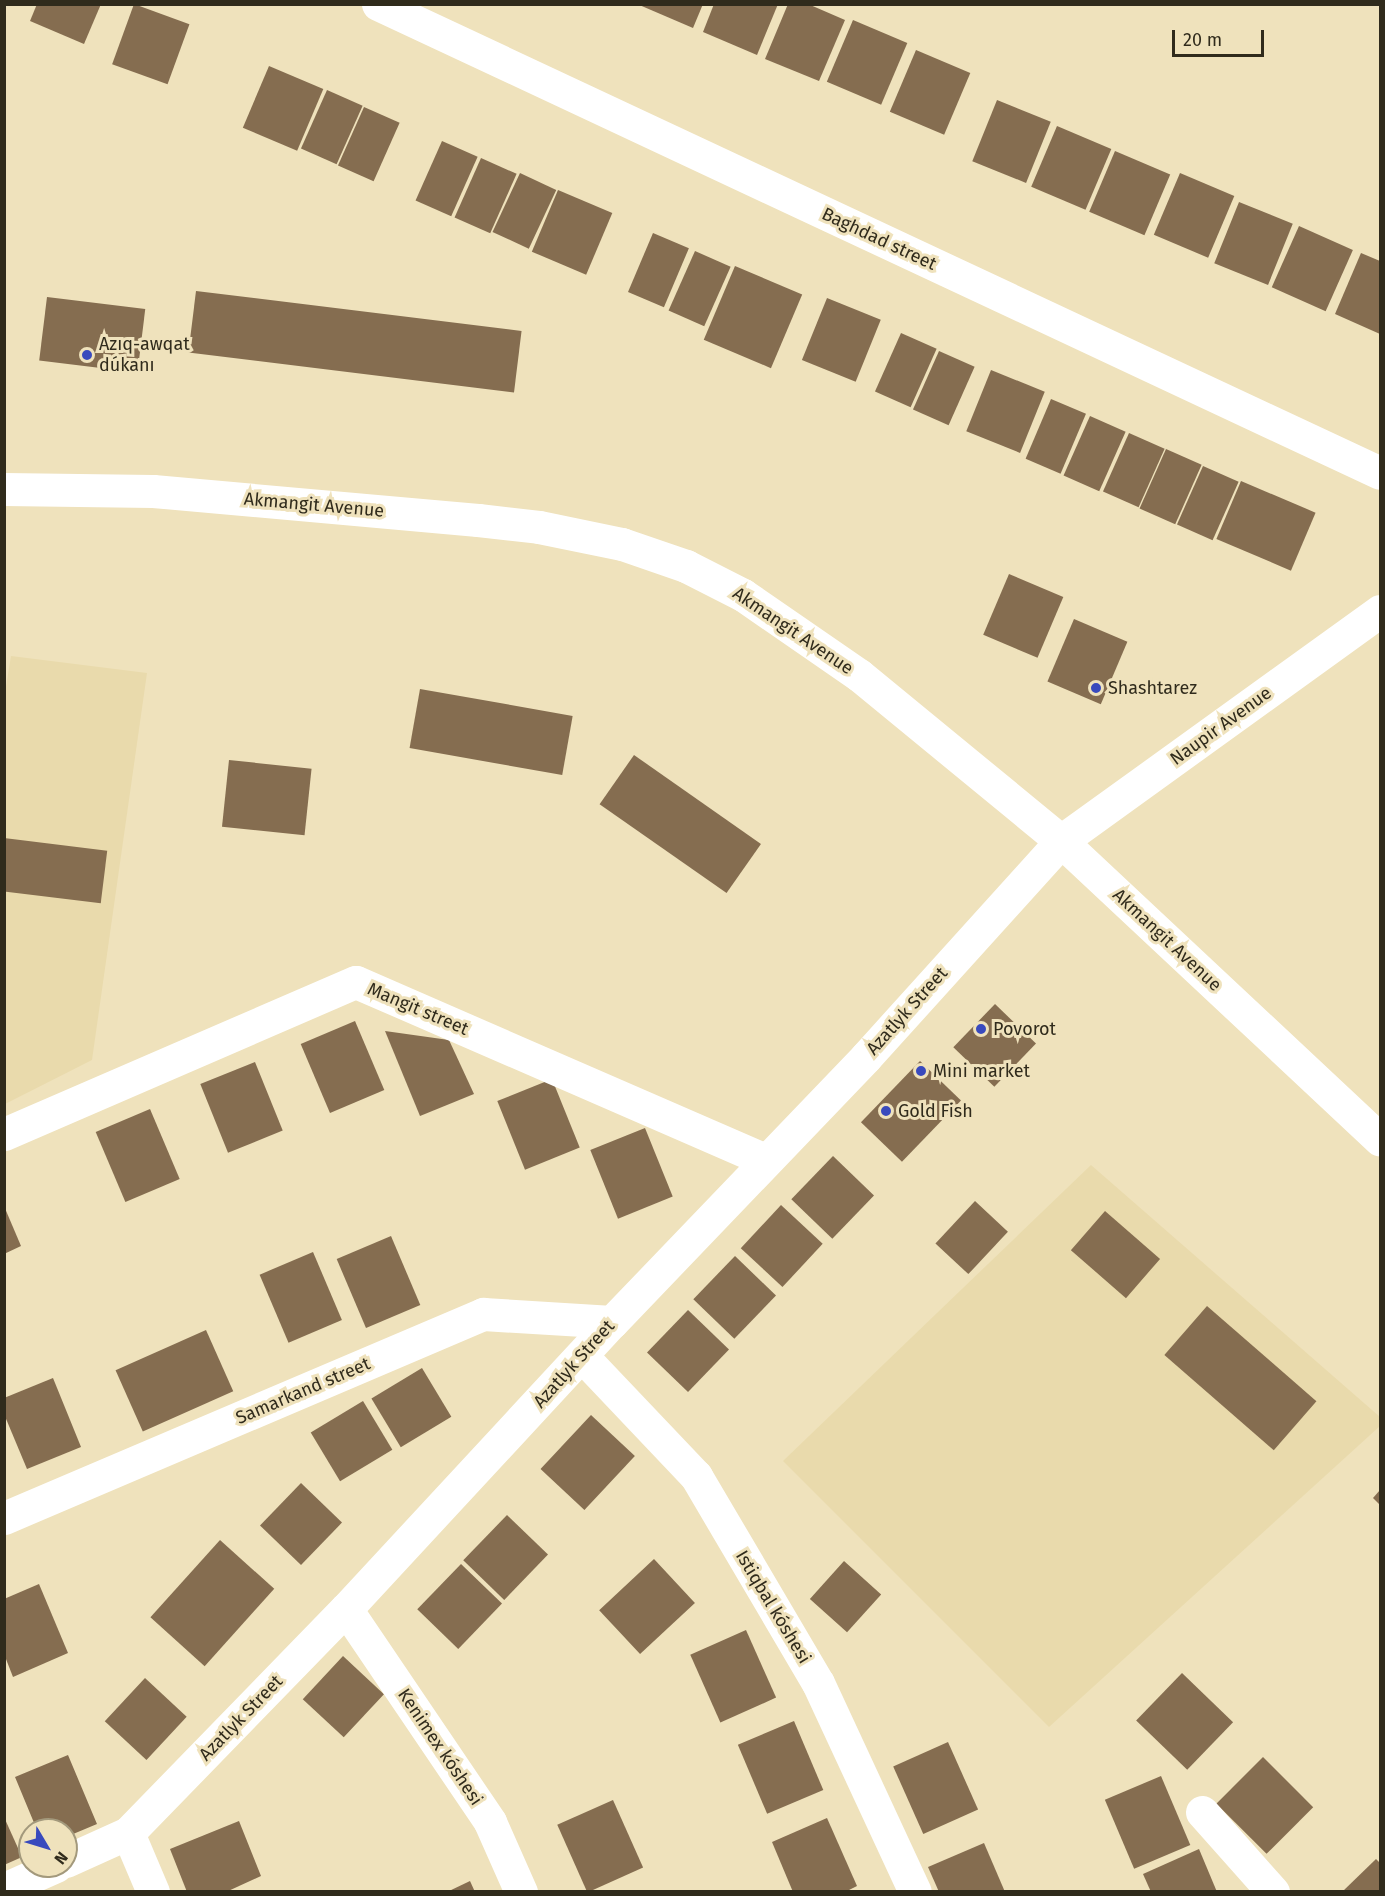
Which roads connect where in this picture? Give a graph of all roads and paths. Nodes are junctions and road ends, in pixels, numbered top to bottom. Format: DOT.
graph roads {
  1 [pos="378,4"];
  2 [pos="1380,473"];
  3 [pos="4,489"];
  4 [pos="1380,611"];
  5 [pos="1061,841"];
  6 [pos="4,1134"];
  7 [pos="1380,1139"];
  8 [pos="765,1160"];
  9 [pos="612,1322"];
  10 [pos="582,1356"];
  11 [pos="4,1518"];
  12 [pos="346,1609"];
  13 [pos="1202,1812"];
  14 [pos="128,1833"];
  15 [pos="78,1856"];
  16 [pos="29,1878"];
  17 [pos="4,1889"];
  18 [pos="153,1892"];
  19 [pos="521,1892"];
  20 [pos="915,1892"];
  21 [pos="1273,1892"];
  1 -- 2 [label="street, Baghdad street"];
  3 -- 5 [label="street, Akmangit Avenue"];
  4 -- 5 [label="street, Naupir Avenue"];
  5 -- 7 [label="street, Akmangit Avenue"];
  5 -- 8 [label="street, Azatlyk Street"];
  6 -- 8 [label="street, Mangit street"];
  8 -- 9 [label="street, Azatlyk Street"];
  9 -- 10 [label="street, Azatlyk Street"];
  9 -- 11 [label="street, Samarkand street"];
  10 -- 12 [label="street, Azatlyk Street"];
  10 -- 20 [label="street, Istiqbal kóshesi"];
  12 -- 14 [label="street, Azatlyk Street"];
  12 -- 19 [label="street, Kenimex kóshesi"];
  13 -- 21 [label="street"];
  14 -- 15 [label="street, Azatlyk Street"];
  14 -- 18 [label="street"];
  16 -- 17 [label="street"];
}
